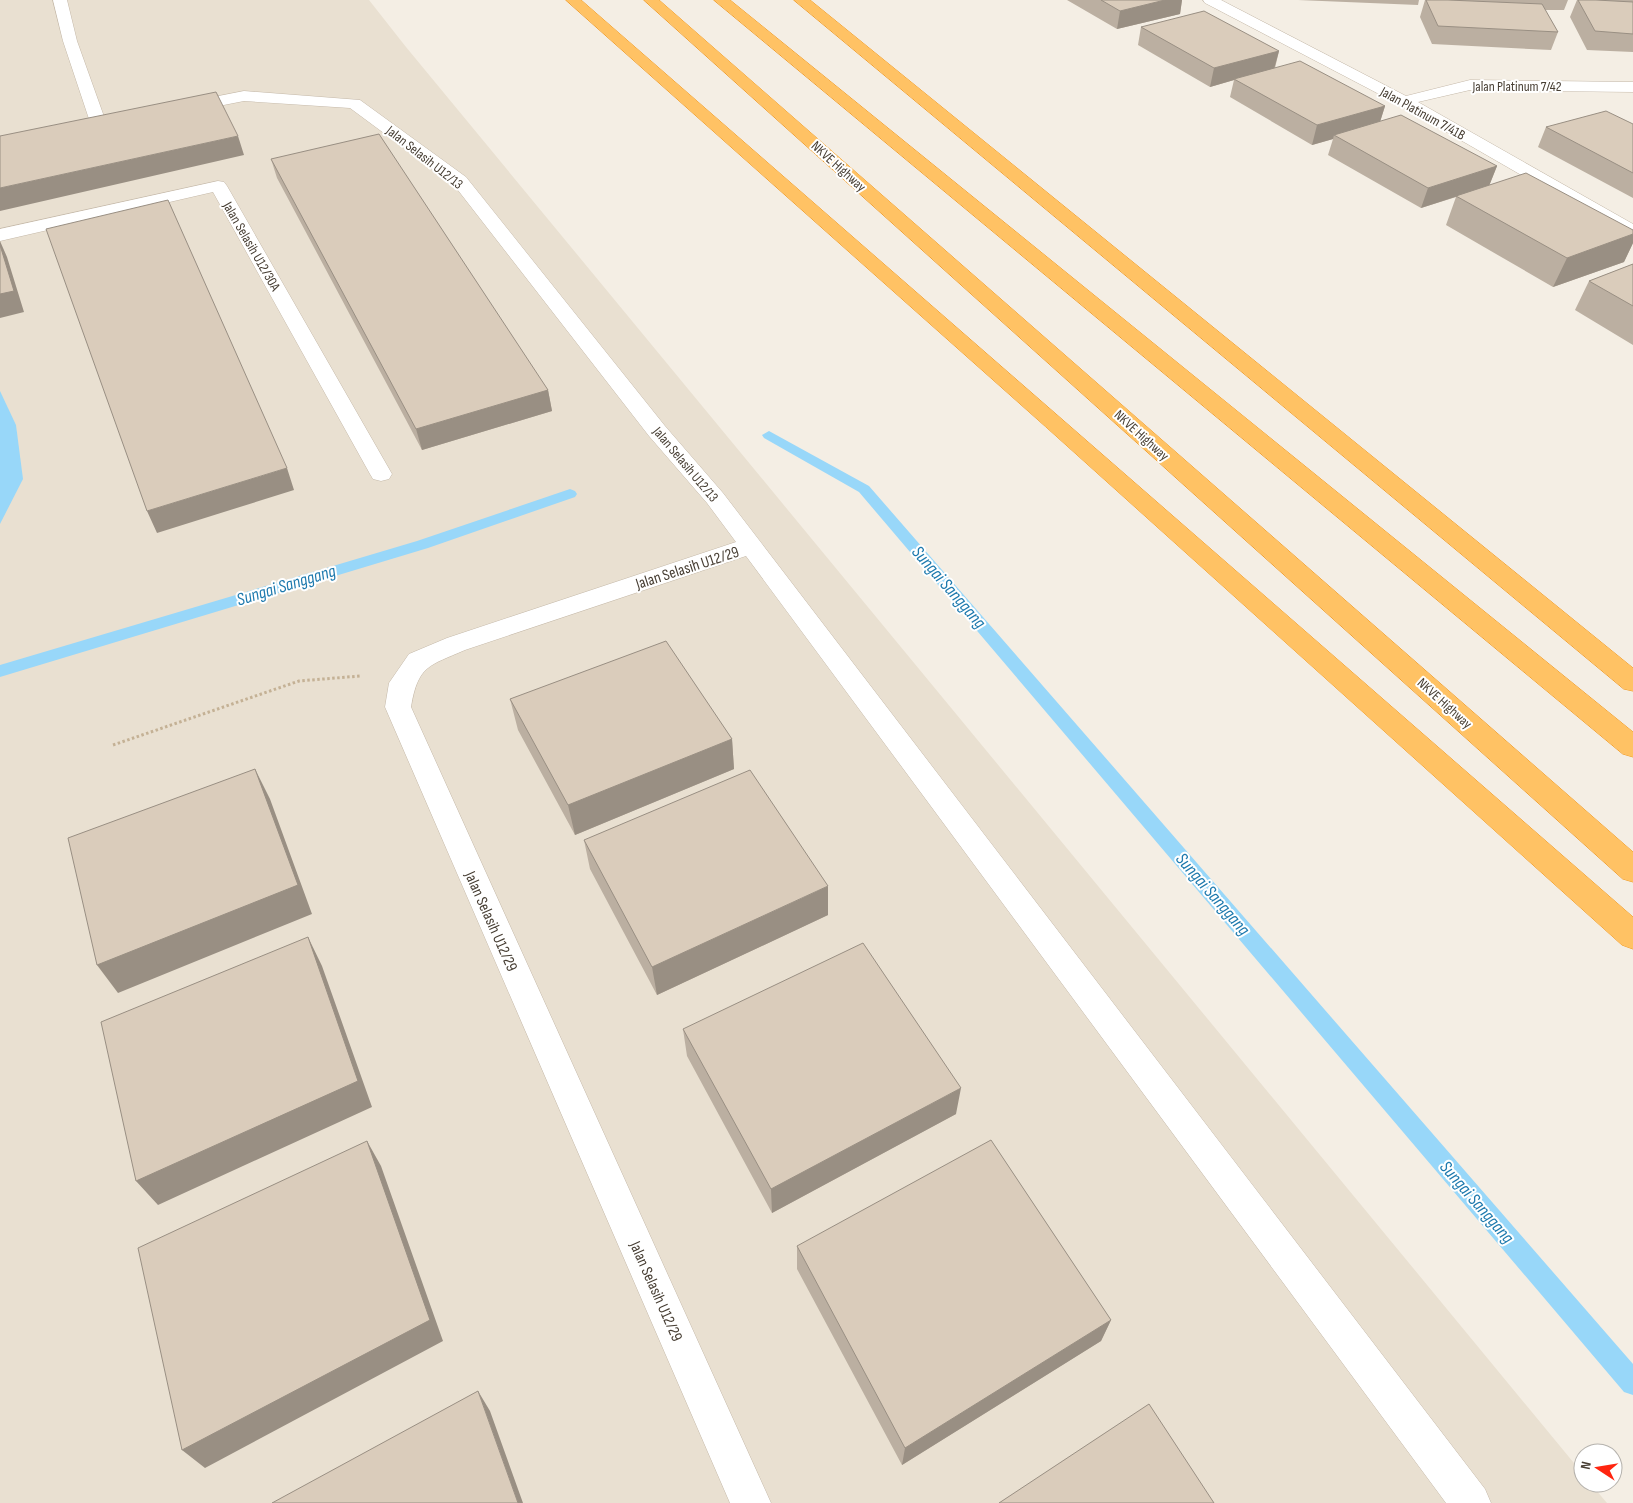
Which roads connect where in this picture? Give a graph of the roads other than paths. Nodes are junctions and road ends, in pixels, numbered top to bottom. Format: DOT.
graph roads {
  1 [pos="60,0"];
  2 [pos="573,0"];
  3 [pos="651,0"];
  4 [pos="721,0"];
  5 [pos="801,0"];
  6 [pos="1210,0"];
  7 [pos="1633,87"];
  8 [pos="1404,101"];
  9 [pos="166,112"];
  10 [pos="118,122"];
  11 [pos="1633,232"];
  12 [pos="0,235"];
  13 [pos="381,474"];
  14 [pos="750,546"];
  15 [pos="1633,682"];
  16 [pos="1633,747"];
  17 [pos="1633,870"];
  18 [pos="1633,936"];
  19 [pos="751,1503"];
  20 [pos="1471,1503"];
  1 -- 10 [label="street"];
  2 -- 18 [label="highway"];
  3 -- 17 [label="highway, NKVE Highway"];
  4 -- 16 [label="highway"];
  5 -- 15 [label="highway"];
  6 -- 8 [label="street, Jalan Platinum 7/41B"];
  7 -- 8 [label="street, Jalan Platinum 7/42"];
  8 -- 11 [label="street, Jalan Platinum 7/41B"];
  9 -- 14 [label="street, Jalan Selasih U12/13"];
  12 -- 13 [label="street, Jalan Selasih U12/30A"];
  14 -- 19 [label="street, Jalan Selasih U12/29"];
  14 -- 20 [label="street, Jalan Selasih U12/13"];
}
